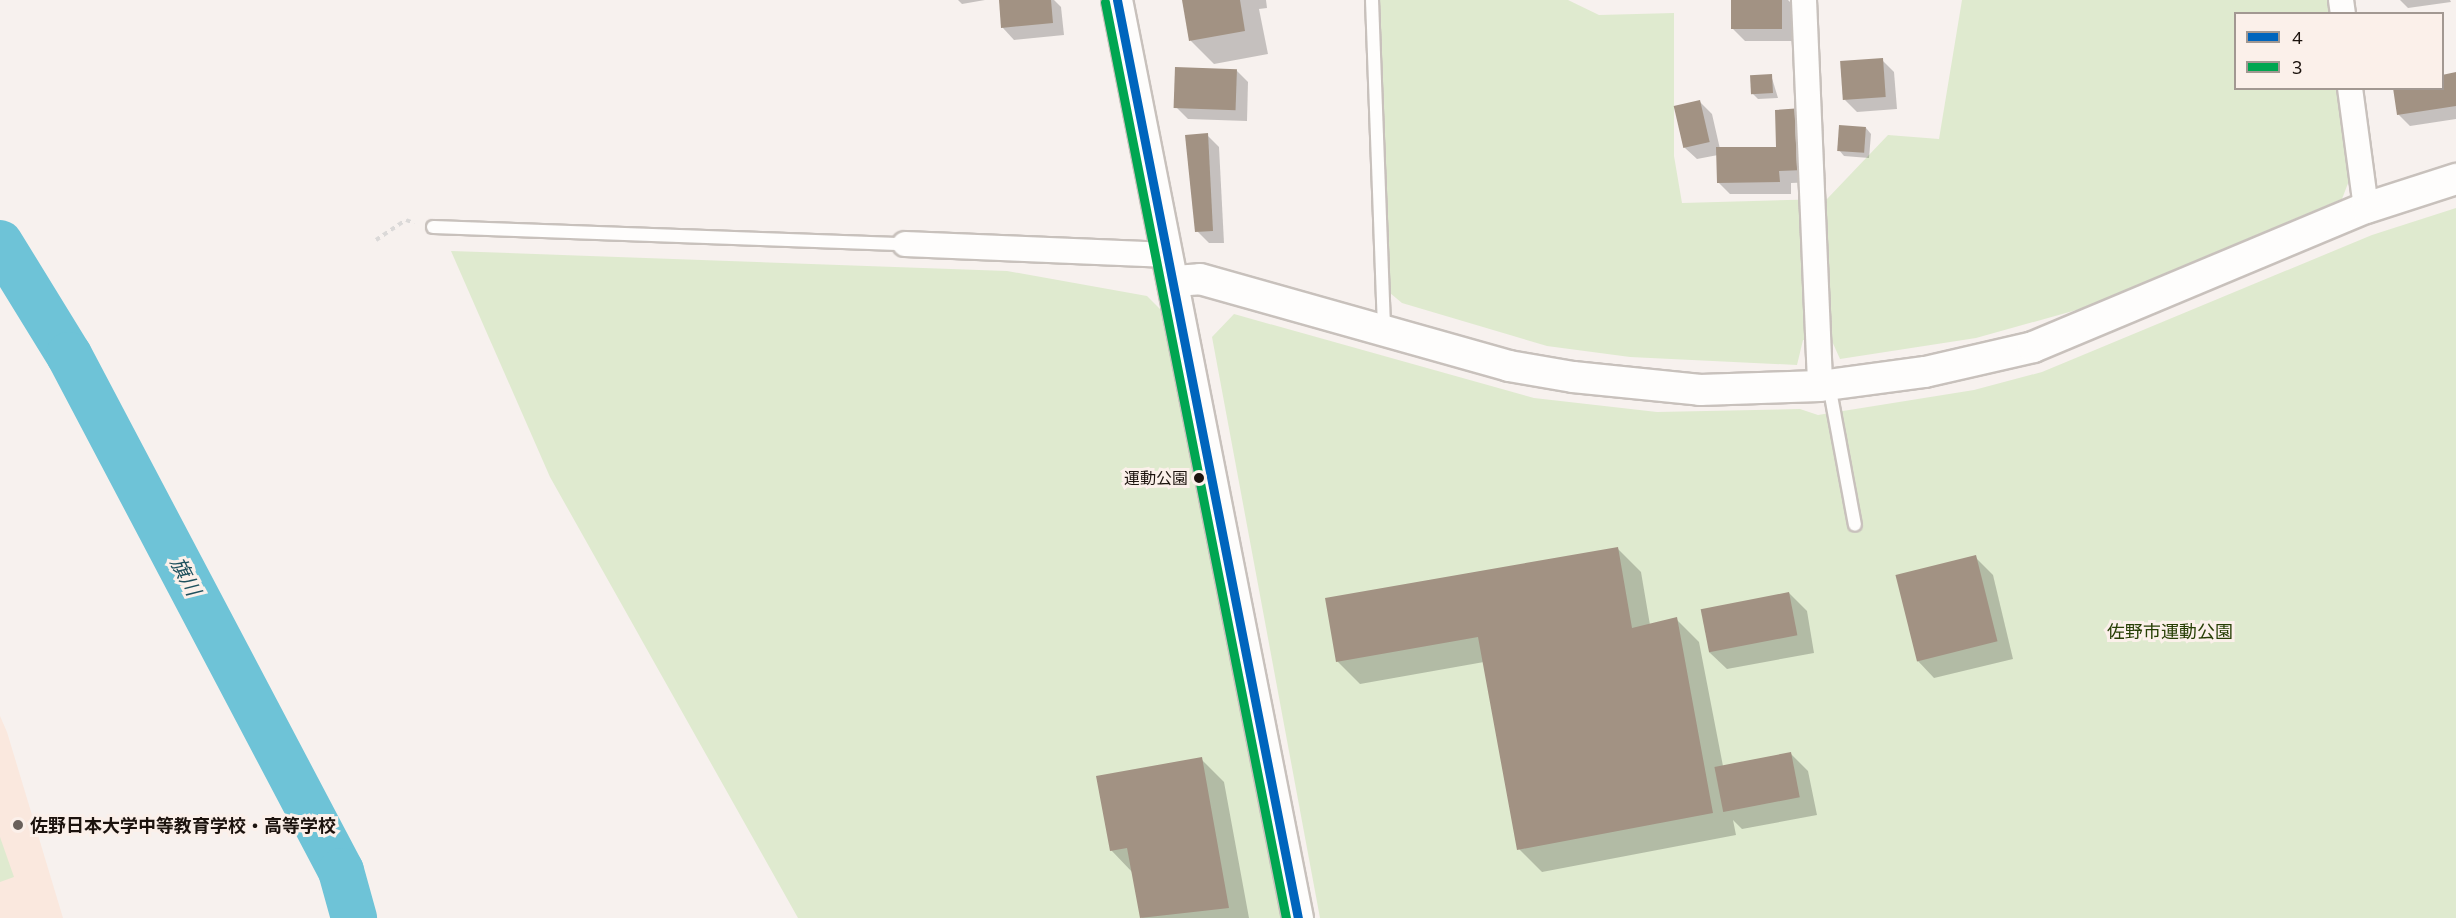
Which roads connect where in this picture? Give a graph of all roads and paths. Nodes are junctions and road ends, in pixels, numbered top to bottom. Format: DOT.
graph roads {
  1 [pos="1117,0"];
  2 [pos="1372,0"];
  3 [pos="1804,0"];
  4 [pos="2350,90"];
  5 [pos="2456,179"];
  6 [pos="2366,208"];
  7 [pos="406,220"];
  8 [pos="433,227"];
  9 [pos="376,240"];
  10 [pos="905,244"];
  11 [pos="1172,268"];
  12 [pos="1384,332"];
  13 [pos="1824,385"];
  14 [pos="1856,525"];
  15 [pos="1298,918"];
  1 -- 11 [label="street"];
  2 -- 12 [label="lane"];
  3 -- 13 [label="street"];
  4 -- 6 [label="street"];
  5 -- 6 [label="street"];
  6 -- 13 [label="street"];
  7 -- 9 [label="path"];
  8 -- 10 [label="lane"];
  10 -- 11 [label="street"];
  11 -- 12 [label="street"];
  11 -- 15 [label="street"];
  12 -- 13 [label="street"];
  13 -- 14 [label="lane"];
}
